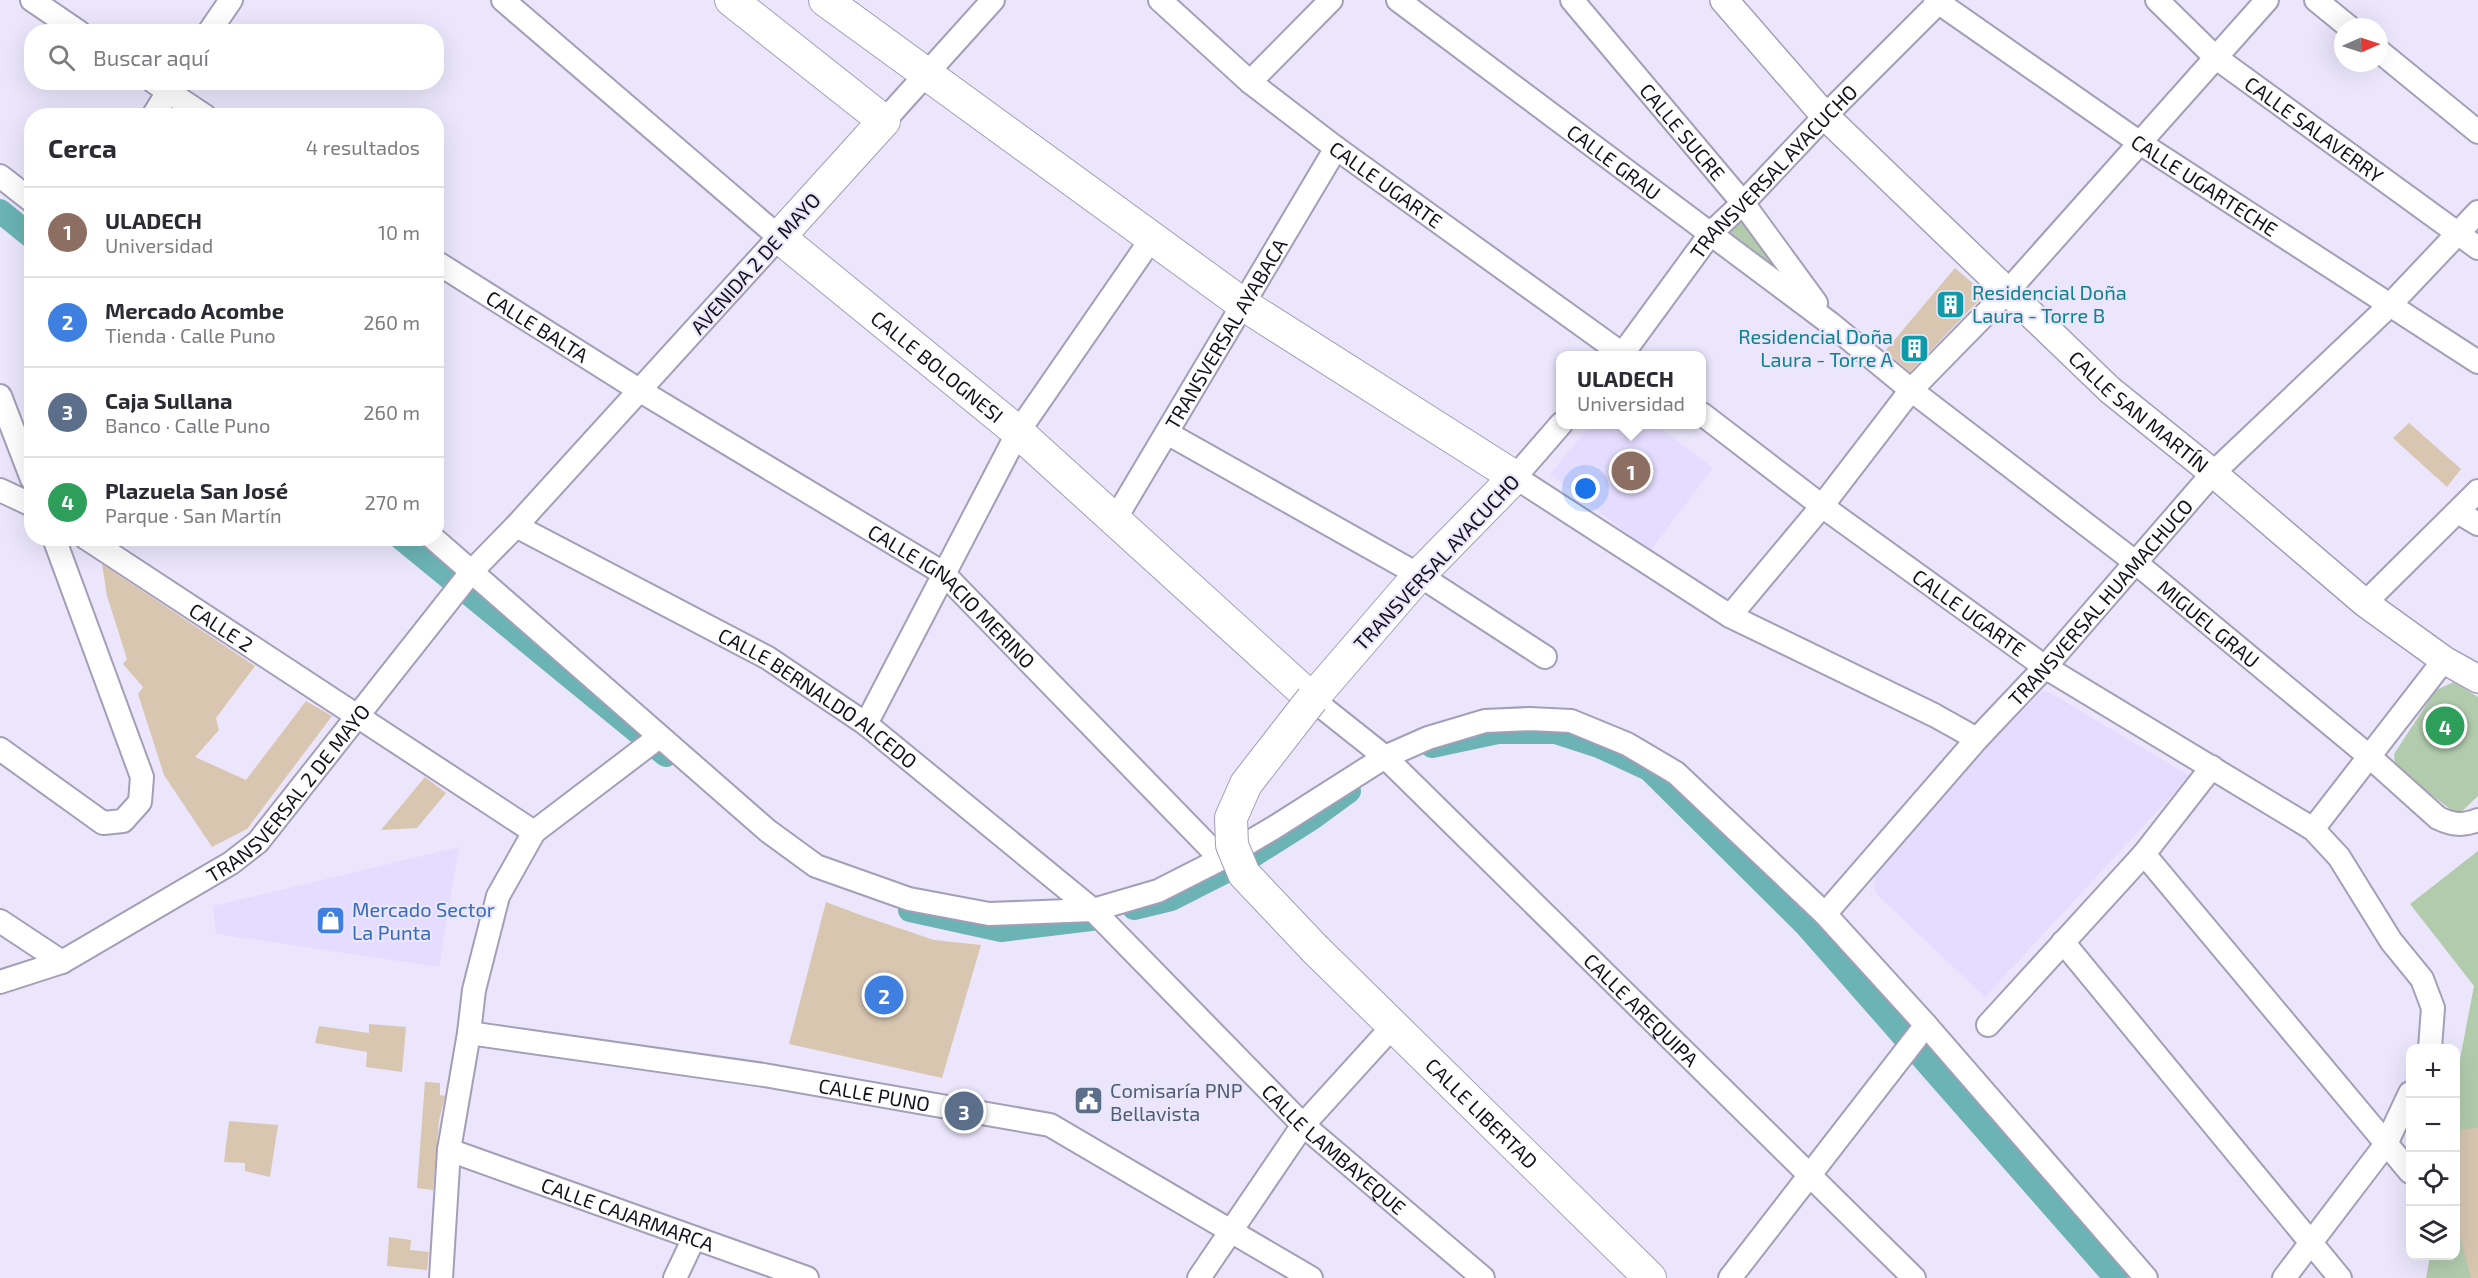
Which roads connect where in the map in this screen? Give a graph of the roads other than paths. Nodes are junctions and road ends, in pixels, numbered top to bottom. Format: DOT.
graph roads {
  1 [pos="32,0"];
  2 [pos="231,0"];
  3 [pos="503,0"];
  4 [pos="731,0"];
  5 [pos="825,0"];
  6 [pos="993,0"];
  7 [pos="1160,0"];
  8 [pos="1331,0"];
  9 [pos="1398,0"];
  10 [pos="1572,0"];
  11 [pos="1724,0"];
  12 [pos="2157,0"];
  13 [pos="2267,0"];
  14 [pos="2316,0"];
  15 [pos="1938,1"];
  16 [pos="2338,18"];
  17 [pos="67,24"];
  18 [pos="214,24"];
  19 [pos="2215,57"];
  20 [pos="2388,58"];
  21 [pos="926,74"];
  22 [pos="1250,82"];
  23 [pos="163,90"];
  24 [pos="170,90"];
  25 [pos="156,108"];
  26 [pos="194,108"];
  27 [pos="1825,116"];
  28 [pos="884,121"];
  29 [pos="2478,132"];
  30 [pos="2140,143"];
  31 [pos="1336,147"];
  32 [pos="0,176"];
  33 [pos="24,195"];
  34 [pos="1743,203"];
  35 [pos="2478,212"];
  36 [pos="1711,233"];
  37 [pos="2457,234"];
  38 [pos="779,237"];
  39 [pos="1152,238"];
  40 [pos="2478,248"];
  41 [pos="444,267"];
  42 [pos="2007,292"];
  43 [pos="1244,305"];
  44 [pos="2389,306"];
  45 [pos="1831,324"];
  46 [pos="1617,351"];
  47 [pos="1626,351"];
  48 [pos="2478,362"];
  49 [pos="639,390"];
  50 [pos="1911,390"];
  51 [pos="0,396"];
  52 [pos="1706,418"];
  53 [pos="1557,429"];
  54 [pos="1018,432"];
  55 [pos="1167,433"];
  56 [pos="24,458"];
  57 [pos="2213,473"];
  58 [pos="1515,477"];
  59 [pos="0,490"];
  60 [pos="2478,491"];
  61 [pos="24,501"];
  62 [pos="1822,506"];
  63 [pos="2458,512"];
  64 [pos="1114,520"];
  65 [pos="2478,525"];
  66 [pos="516,526"];
  67 [pos="57,546"];
  68 [pos="98,546"];
  69 [pos="441,546"];
  70 [pos="2135,562"];
  71 [pos="470,573"];
  72 [pos="944,573"];
  73 [pos="1419,575"];
  74 [pos="2365,603"];
  75 [pos="1730,616"];
  76 [pos="1545,657"];
  77 [pos="2444,660"];
  78 [pos="2045,667"];
  79 [pos="2478,679"];
  80 [pos="1312,699"];
  81 [pos="359,715"];
  82 [pos="866,724"];
  83 [pos="659,737"];
  84 [pos="1977,739"];
  85 [pos="1367,742"];
  86 [pos="0,749"];
  87 [pos="2370,756"];
  88 [pos="1385,757"];
  89 [pos="2212,767"];
  90 [pos="2478,820"];
  91 [pos="2313,829"];
  92 [pos="534,832"];
  93 [pos="2144,854"];
  94 [pos="1221,859"];
  95 [pos="1093,910"];
  96 [pos="1825,914"];
  97 [pos="0,921"];
  98 [pos="2063,942"];
  99 [pos="1315,949"];
  100 [pos="62,962"];
  101 [pos="0,982"];
  102 [pos="1926,1025"];
  103 [pos="1988,1025"];
  104 [pos="1393,1026"];
  105 [pos="469,1033"];
  106 [pos="2430,1044"];
  107 [pos="2408,1098"];
  108 [pos="1303,1125"];
  109 [pos="2386,1144"];
  110 [pos="449,1150"];
  111 [pos="2406,1167"];
  112 [pos="1809,1174"];
  113 [pos="1230,1231"];
  114 [pos="694,1238"];
  115 [pos="2310,1243"];
  116 [pos="441,1278"];
  117 [pos="675,1278"];
  118 [pos="807,1278"];
  119 [pos="1199,1278"];
  120 [pos="1311,1278"];
  121 [pos="1483,1278"];
  122 [pos="1650,1278"];
  123 [pos="1731,1278"];
  124 [pos="1914,1278"];
  125 [pos="2146,1278"];
  126 [pos="2284,1278"];
  127 [pos="2340,1278"];
  1 -- 17 [label="street"];
  2 -- 18 [label="street"];
  3 -- 38 [label="street, CALLE BOLOGNESI"];
  4 -- 28 [label="main road"];
  5 -- 21 [label="main road"];
  6 -- 21 [label="street, AVENIDA 2 DE MAYO"];
  7 -- 22 [label="street, CALLE UGARTE"];
  8 -- 22 [label="street"];
  9 -- 36 [label="street, CALLE GRAU"];
  10 -- 34 [label="street, CALLE SUCRE"];
  11 -- 27 [label="street, CALLE SAN MARTÍN"];
  12 -- 19 [label="street, CALLE SALAVERRY"];
  13 -- 19 [label="street"];
  14 -- 16 [label="street"];
  15 -- 27 [label="street, TRANSVERSAL AYACUCHO"];
  15 -- 30 [label="street, CALLE UGARTECHE"];
  19 -- 30 [label="street"];
  19 -- 37 [label="street, CALLE SALAVERRY"];
  20 -- 29 [label="street"];
  21 -- 28 [label="street, AVENIDA 2 DE MAYO"];
  21 -- 39 [label="main road"];
  22 -- 31 [label="street, CALLE UGARTE"];
  23 -- 25 [label="street"];
  24 -- 26 [label="street"];
  27 -- 34 [label="street, TRANSVERSAL AYACUCHO"];
  27 -- 42 [label="street, CALLE SAN MARTÍN"];
  28 -- 38 [label="main road, AVENIDA 2 DE MAYO"];
  30 -- 42 [label="street"];
  30 -- 44 [label="street, CALLE UGARTECHE"];
  31 -- 43 [label="street, TRANSVERSAL AYABACA"];
  31 -- 46 [label="street, CALLE UGARTE"];
  32 -- 33 [label="street"];
  34 -- 36 [label="street, TRANSVERSAL AYACUCHO"];
  34 -- 45 [label="street, CALLE SUCRE"];
  35 -- 37 [label="street, TRANSVERSAL HUAMACHUCO"];
  36 -- 45 [label="street, CALLE GRAU"];
  36 -- 47 [label="street, TRANSVERSAL AYACUCHO"];
  37 -- 40 [label="street, CALLE SALAVERRY"];
  37 -- 44 [label="street, TRANSVERSAL HUAMACHUCO"];
  38 -- 49 [label="street, AVENIDA 2 DE MAYO"];
  38 -- 54 [label="main road, CALLE BOLOGNESI"];
  39 -- 43 [label="main road"];
  39 -- 54 [label="street"];
  41 -- 49 [label="street, CALLE BALTA"];
  42 -- 50 [label="street"];
  42 -- 57 [label="street, CALLE SAN MARTÍN"];
  43 -- 55 [label="street, TRANSVERSAL AYABACA"];
  43 -- 58 [label="main road"];
  44 -- 48 [label="street, CALLE UGARTECHE"];
  44 -- 57 [label="street, TRANSVERSAL HUAMACHUCO"];
  45 -- 50 [label="street, MIGUEL GRAU"];
  49 -- 66 [label="street, AVENIDA 2 DE MAYO"];
  49 -- 72 [label="street, CALLE IGNACIO MERINO"];
  50 -- 62 [label="street"];
  50 -- 70 [label="street, MIGUEL GRAU"];
  51 -- 56 [label="street"];
  52 -- 62 [label="street, CALLE UGARTE"];
  53 -- 58 [label="street, TRANSVERSAL AYACUCHO"];
  54 -- 64 [label="main road, CALLE BOLOGNESI"];
  54 -- 72 [label="street"];
  55 -- 64 [label="street, TRANSVERSAL AYABACA"];
  55 -- 73 [label="street"];
  57 -- 70 [label="street, TRANSVERSAL HUAMACHUCO"];
  57 -- 74 [label="street, CALLE SAN MARTÍN"];
  58 -- 73 [label="main road, TRANSVERSAL AYACUCHO"];
  58 -- 75 [label="street"];
  59 -- 61 [label="street"];
  60 -- 63 [label="street"];
  62 -- 75 [label="street"];
  62 -- 78 [label="street, CALLE UGARTE"];
  63 -- 65 [label="street"];
  63 -- 74 [label="street"];
  64 -- 80 [label="main road, CALLE BOLOGNESI"];
  66 -- 71 [label="street, TRANSVERSAL 2 DE MAYO"];
  66 -- 82 [label="street, CALLE BERNALDO ALCEDO"];
  67 -- 86 [label="street"];
  68 -- 81 [label="street, CALLE 2"];
  69 -- 71 [label="street"];
  70 -- 78 [label="street, TRANSVERSAL HUAMACHUCO"];
  70 -- 87 [label="street, MIGUEL GRAU"];
  71 -- 81 [label="street, TRANSVERSAL 2 DE MAYO"];
  71 -- 83 [label="street"];
  72 -- 82 [label="street"];
  72 -- 94 [label="street, CALLE IGNACIO MERINO"];
  73 -- 76 [label="street"];
  73 -- 80 [label="main road, TRANSVERSAL AYACUCHO"];
  74 -- 77 [label="street, CALLE SAN MARTÍN"];
  75 -- 84 [label="street"];
  77 -- 79 [label="street, CALLE SAN MARTÍN"];
  77 -- 87 [label="street"];
  78 -- 84 [label="street, TRANSVERSAL HUAMACHUCO"];
  78 -- 89 [label="street, CALLE UGARTE"];
  80 -- 85 [label="street, CALLE BOLOGNESI"];
  80 -- 99 [label="main road, TRANSVERSAL AYACUCHO, bridge"];
  81 -- 92 [label="street, CALLE 2"];
  81 -- 100 [label="street, TRANSVERSAL 2 DE MAYO"];
  82 -- 95 [label="street, CALLE BERNALDO ALCEDO"];
  83 -- 92 [label="street"];
  83 -- 95 [label="street"];
  84 -- 96 [label="street, TRANSVERSAL HUAMACHUCO"];
  85 -- 88 [label="street, CALLE AREQUIPA"];
  87 -- 90 [label="street, MIGUEL GRAU"];
  87 -- 91 [label="street"];
  88 -- 94 [label="street"];
  88 -- 96 [label="street"];
  88 -- 112 [label="street, CALLE AREQUIPA"];
  89 -- 91 [label="street, CALLE UGARTE"];
  89 -- 93 [label="street"];
  91 -- 106 [label="street, CALLE UGARTE"];
  92 -- 105 [label="street"];
  93 -- 98 [label="street"];
  93 -- 109 [label="street"];
  94 -- 95 [label="street"];
  95 -- 108 [label="street, CALLE LAMBAYEQUE"];
  96 -- 102 [label="street"];
  97 -- 100 [label="street"];
  98 -- 103 [label="street"];
  98 -- 115 [label="street"];
  99 -- 104 [label="main road, CALLE LIBERTAD"];
  100 -- 101 [label="street, TRANSVERSAL 2 DE MAYO"];
  102 -- 112 [label="street"];
  102 -- 125 [label="street"];
  104 -- 108 [label="street"];
  104 -- 122 [label="main road, CALLE LIBERTAD"];
  105 -- 110 [label="street"];
  105 -- 113 [label="street, CALLE PUNO"];
  107 -- 109 [label="street"];
  108 -- 113 [label="street"];
  108 -- 121 [label="street, CALLE LAMBAYEQUE"];
  109 -- 111 [label="street"];
  109 -- 115 [label="street"];
  110 -- 114 [label="street, CALLE CAJARMARCA"];
  110 -- 116 [label="street"];
  112 -- 123 [label="street"];
  112 -- 124 [label="street, CALLE AREQUIPA"];
  113 -- 119 [label="street"];
  113 -- 120 [label="street, CALLE PUNO"];
  114 -- 117 [label="street"];
  114 -- 118 [label="street, CALLE CAJARMARCA"];
  115 -- 126 [label="street"];
  115 -- 127 [label="street"];
}
